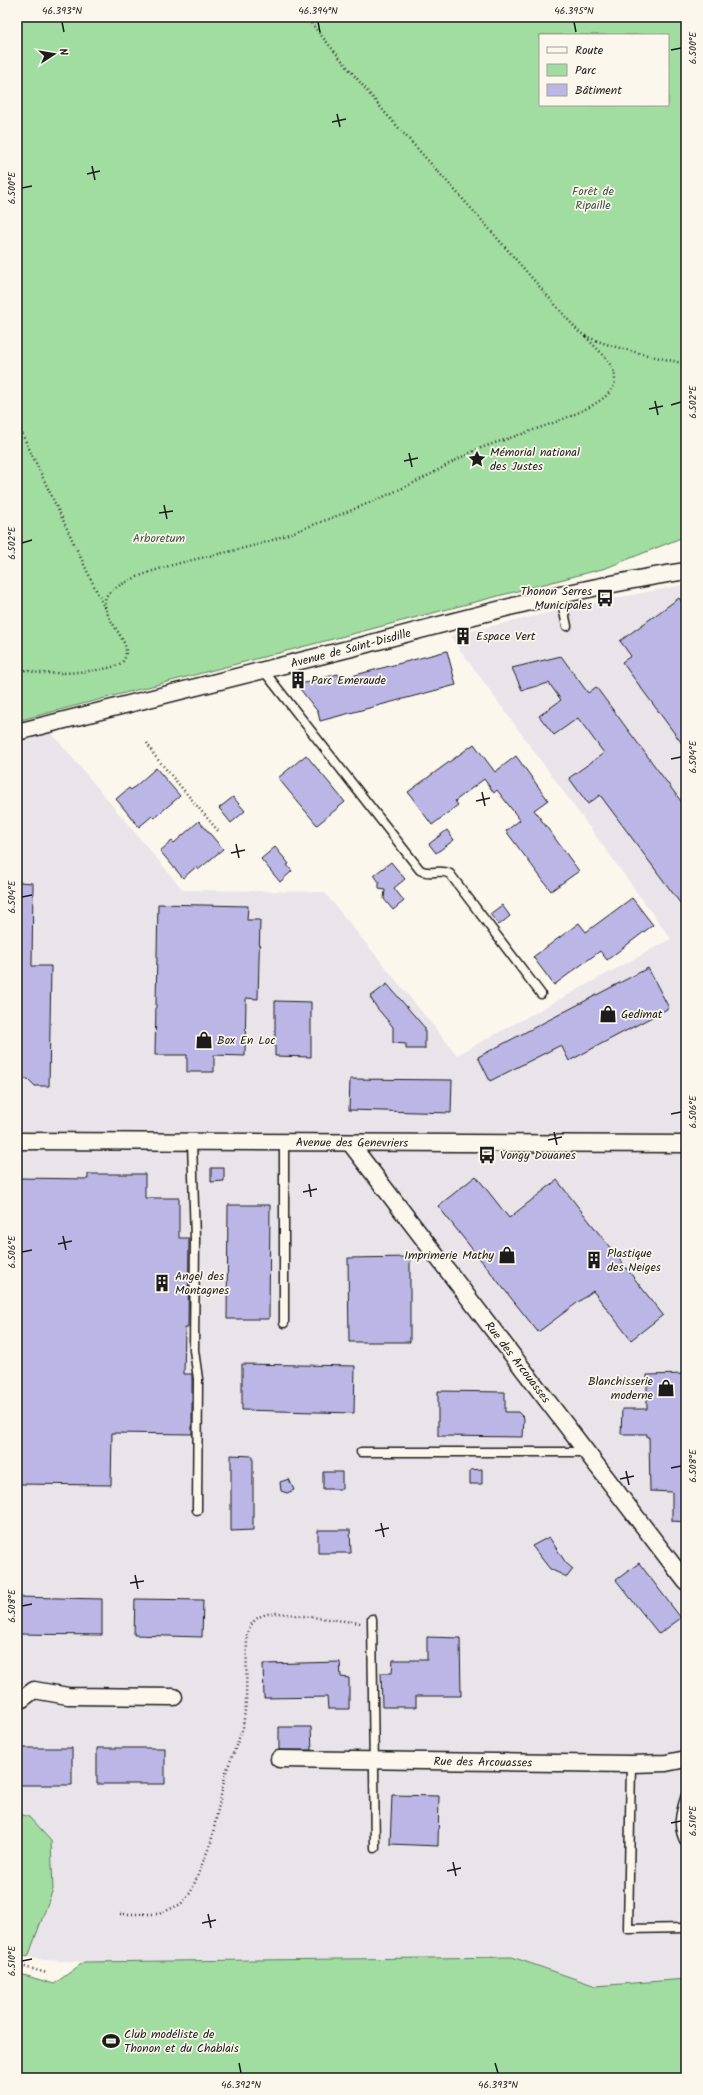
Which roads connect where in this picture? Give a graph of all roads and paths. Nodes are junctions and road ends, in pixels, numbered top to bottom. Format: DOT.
graph roads {
  1 [pos="306,17"];
  2 [pos="585,336"];
  3 [pos="686,364"];
  4 [pos="17,423"];
  5 [pos="686,571"];
  6 [pos="560,594"];
  7 [pos="106,610"];
  8 [pos="567,626"];
  9 [pos="17,668"];
  10 [pos="264,670"];
  11 [pos="17,732"];
  12 [pos="147,743"];
  13 [pos="220,832"];
  14 [pos="540,994"];
  15 [pos="17,1141"];
  16 [pos="192,1142"];
  17 [pos="284,1143"];
  18 [pos="350,1143"];
  19 [pos="686,1144"];
  20 [pos="284,1323"];
  21 [pos="361,1452"];
  22 [pos="586,1452"];
  23 [pos="197,1510"];
  24 [pos="686,1582"];
  25 [pos="372,1622"];
  26 [pos="174,1697"];
  27 [pos="17,1703"];
  28 [pos="279,1759"];
  29 [pos="686,1759"];
  30 [pos="373,1760"];
  31 [pos="632,1764"];
  32 [pos="686,1795"];
  33 [pos="686,1844"];
  34 [pos="374,1848"];
  35 [pos="120,1914"];
  36 [pos="686,1928"];
  37 [pos="17,1965"];
  38 [pos="47,1973"];
  1 -- 2 [label="path"];
  2 -- 3 [label="path"];
  2 -- 7 [label="path"];
  4 -- 7 [label="path"];
  5 -- 6 [label="street, Avenue de Saint-Disdille"];
  6 -- 8 [label="lane"];
  6 -- 10 [label="street, Avenue de Saint-Disdille"];
  7 -- 9 [label="path"];
  10 -- 11 [label="street, Avenue de Saint-Disdille"];
  10 -- 14 [label="lane"];
  12 -- 13 [label="path"];
  15 -- 16 [label="street, Avenue des Genevriers"];
  16 -- 17 [label="street, Avenue des Genevriers"];
  16 -- 23 [label="lane"];
  17 -- 18 [label="street, Avenue des Genevriers"];
  17 -- 20 [label="lane"];
  18 -- 19 [label="street, Avenue des Genevriers"];
  18 -- 22 [label="street, Rue des Arcouasses"];
  21 -- 22 [label="lane"];
  22 -- 24 [label="street, Rue des Arcouasses"];
  25 -- 30 [label="lane"];
  25 -- 35 [label="path"];
  26 -- 27 [label="street"];
  28 -- 30 [label="street, Rue des Arcouasses"];
  29 -- 31 [label="street, Rue des Arcouasses"];
  30 -- 31 [label="street, Rue des Arcouasses"];
  30 -- 34 [label="lane"];
  31 -- 36 [label="lane"];
  32 -- 33 [label="lane"];
  37 -- 38 [label="path"];
}
